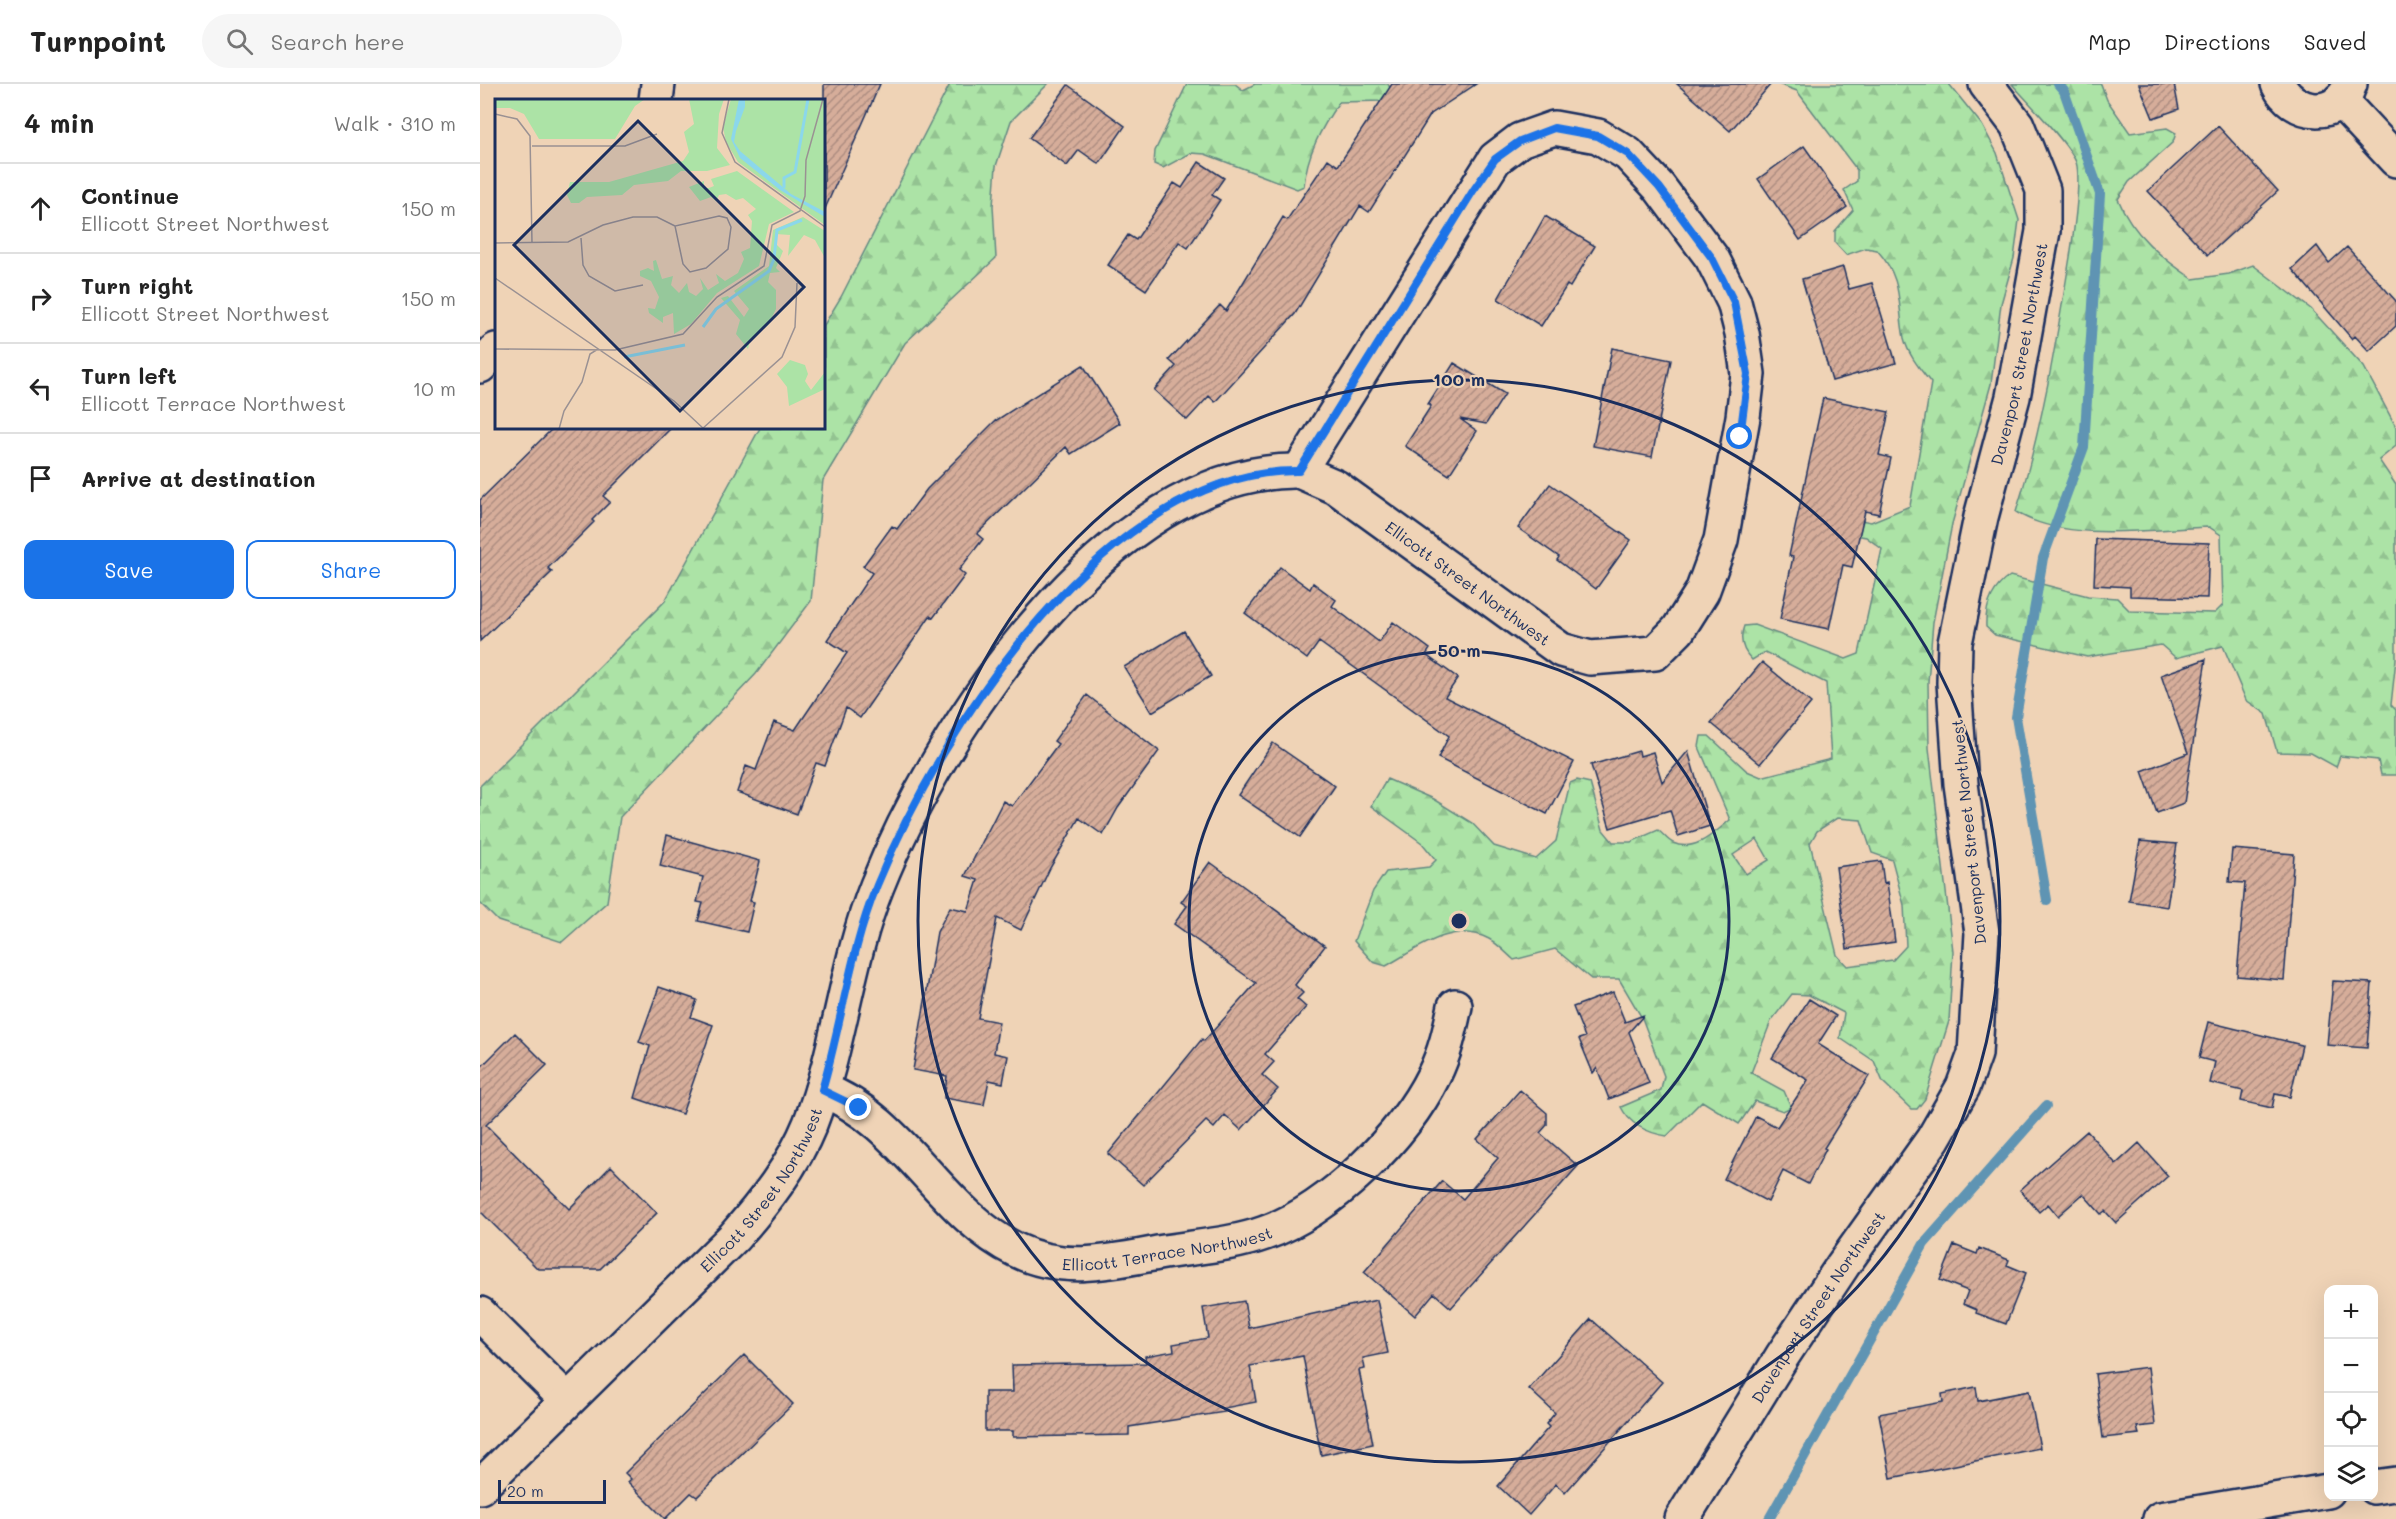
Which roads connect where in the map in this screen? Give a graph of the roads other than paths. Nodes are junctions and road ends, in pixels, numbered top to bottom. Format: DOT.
graph roads {
  1 [pos="658,84"];
  2 [pos="1986,84"];
  3 [pos="2278,84"];
  4 [pos="2345,92"];
  5 [pos="656,99"];
  6 [pos="2396,160"];
  7 [pos="495,351"];
  8 [pos="480,366"];
  9 [pos="1299,471"];
  10 [pos="1455,1006"];
  11 [pos="822,1090"];
  12 [pos="480,1314"];
  13 [pos="567,1400"];
  14 [pos="2396,1484"];
  15 [pos="2378,1486"];
  16 [pos="480,1487"];
  17 [pos="2324,1492"];
  18 [pos="1682,1519"];
  19 [pos="2160,1519"];
  1 -- 5 [label="street"];
  2 -- 18 [label="street, Davenport Street Northwest"];
  3 -- 4 [label="street"];
  4 -- 6 [label="street"];
  7 -- 8 [label="street"];
  9 -- 9 [label="street, Ellicott Street Northwest"];
  9 -- 11 [label="street, Ellicott Street Northwest"];
  10 -- 11 [label="street, Ellicott Terrace Northwest"];
  11 -- 13 [label="street, Ellicott Street Northwest"];
  12 -- 13 [label="street"];
  13 -- 16 [label="street, Ellicott Street Northwest"];
  14 -- 15 [label="street"];
  17 -- 19 [label="street"];
}
